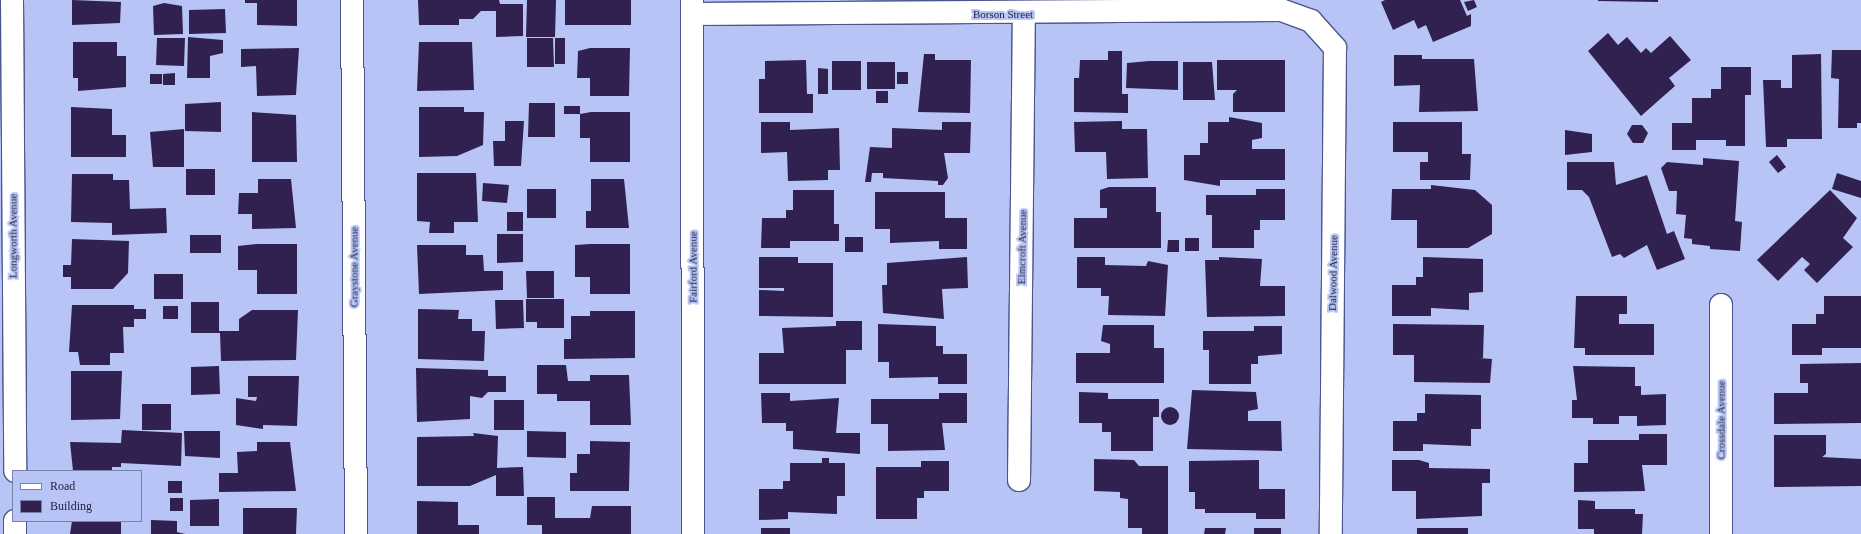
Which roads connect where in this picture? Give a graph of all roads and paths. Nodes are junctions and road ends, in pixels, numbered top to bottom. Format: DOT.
graph roads {
  1 [pos="12,0"];
  2 [pos="352,0"];
  3 [pos="692,7"];
  4 [pos="1024,14"];
  5 [pos="1311,21"];
  6 [pos="1721,305"];
  7 [pos="15,470"];
  8 [pos="1019,480"];
  9 [pos="15,522"];
  10 [pos="15,534"];
  11 [pos="356,534"];
  12 [pos="693,534"];
  13 [pos="1331,534"];
  14 [pos="1721,534"];
  1 -- 7 [label="street, Longworth Avenue"];
  2 -- 11 [label="street, Graystone Avenue"];
  3 -- 4 [label="street, Borson Street"];
  3 -- 12 [label="street, Fairford Avenue"];
  4 -- 5 [label="street, Borson Street"];
  4 -- 8 [label="street, Elmcroft Avenue"];
  5 -- 13 [label="street, Dalwood Avenue"];
  6 -- 14 [label="street, Crossdale Avenue"];
  9 -- 10 [label="street"];
}
